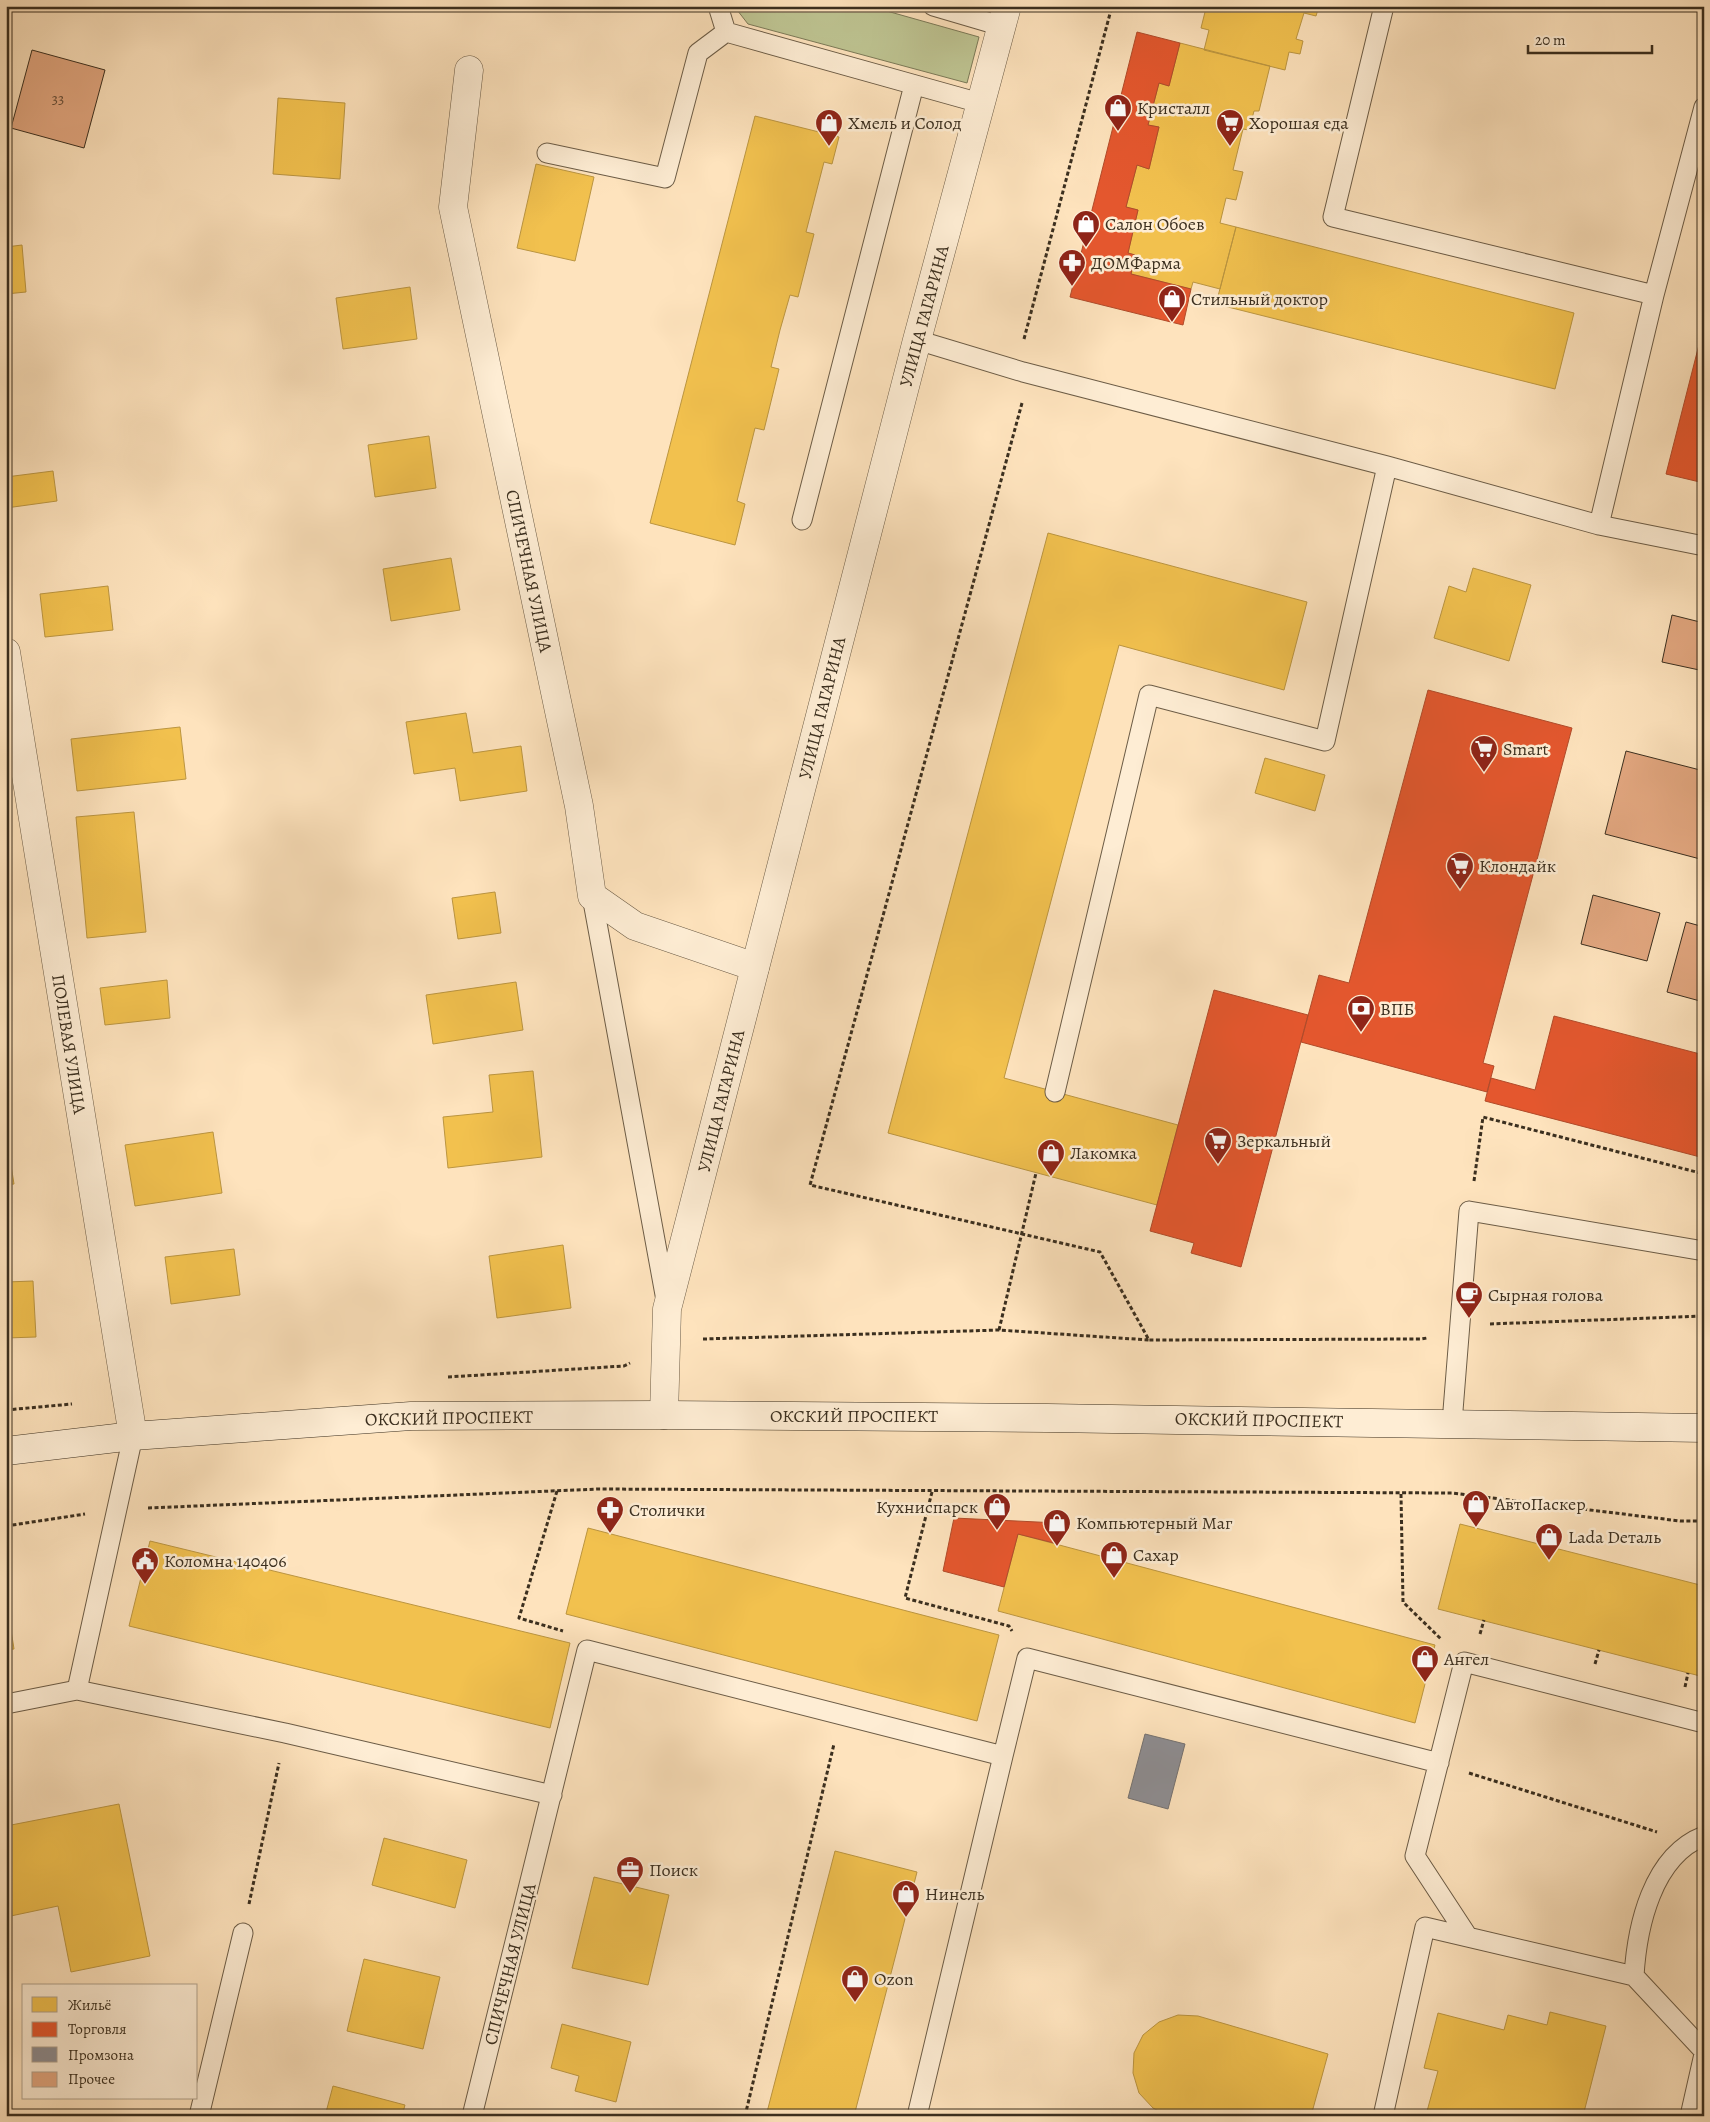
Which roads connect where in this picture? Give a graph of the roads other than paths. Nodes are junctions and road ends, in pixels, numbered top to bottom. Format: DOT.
graph roads {
  1 [pos="718,6"];
  2 [pos="934,6"];
  3 [pos="1384,6"];
  4 [pos="1004,16"];
  5 [pos="726,32"];
  6 [pos="469,70"];
  7 [pos="914,85"];
  8 [pos="980,103"];
  9 [pos="1704,107"];
  10 [pos="547,153"];
  11 [pos="1654,295"];
  12 [pos="917,340"];
  13 [pos="1387,466"];
  14 [pos="802,520"];
  15 [pos="1599,524"];
  16 [pos="1704,546"];
  17 [pos="6,652"];
  18 [pos="592,896"];
  19 [pos="755,967"];
  20 [pos="1055,1092"];
  21 [pos="1704,1251"];
  22 [pos="667,1309"];
  23 [pos="664,1415"];
  24 [pos="1452,1423"];
  25 [pos="1704,1428"];
  26 [pos="133,1436"];
  27 [pos="6,1451"];
  28 [pos="78,1690"];
  29 [pos="6,1704"];
  30 [pos="1704,1723"];
  31 [pos="1003,1756"];
  32 [pos="1439,1763"];
  33 [pos="552,1795"];
  34 [pos="1696,1839"];
  35 [pos="243,1932"];
  36 [pos="1468,1937"];
  37 [pos="1634,1976"];
  38 [pos="1704,2052"];
  39 [pos="199,2116"];
  40 [pos="472,2116"];
  41 [pos="917,2116"];
  42 [pos="1383,2116"];
  43 [pos="1690,2116"];
  1 -- 5 [label="lane"];
  2 -- 4 [label="lane"];
  3 -- 11 [label="lane"];
  4 -- 8 [label="street, УЛИЦА ГАГАРИНА"];
  5 -- 7 [label="lane"];
  5 -- 10 [label="lane"];
  6 -- 18 [label="street, СПИЧЕЧНАЯ УЛИЦА"];
  7 -- 8 [label="lane"];
  7 -- 14 [label="lane"];
  8 -- 12 [label="street, УЛИЦА ГАГАРИНА"];
  9 -- 11 [label="lane"];
  11 -- 15 [label="lane"];
  12 -- 13 [label="lane"];
  12 -- 19 [label="street, УЛИЦА ГАГАРИНА"];
  13 -- 15 [label="lane"];
  13 -- 20 [label="lane"];
  15 -- 16 [label="lane"];
  17 -- 26 [label="street, ПОЛЕВАЯ УЛИЦА"];
  18 -- 19 [label="street"];
  18 -- 22 [label="lane"];
  19 -- 22 [label="street, УЛИЦА ГАГАРИНА"];
  21 -- 24 [label="lane"];
  22 -- 23 [label="street, УЛИЦА ГАГАРИНА"];
  23 -- 24 [label="street, ОКСКИЙ ПРОСПЕКТ"];
  23 -- 26 [label="street, ОКСКИЙ ПРОСПЕКТ"];
  24 -- 25 [label="street, ОКСКИЙ ПРОСПЕКТ"];
  26 -- 27 [label="street, ОКСКИЙ ПРОСПЕКТ"];
  26 -- 28 [label="lane"];
  28 -- 29 [label="lane"];
  28 -- 33 [label="lane"];
  30 -- 32 [label="lane"];
  31 -- 32 [label="lane"];
  31 -- 33 [label="lane, СПИЧЕЧНАЯ УЛИЦА"];
  31 -- 41 [label="lane"];
  32 -- 36 [label="lane"];
  33 -- 40 [label="lane, СПИЧЕЧНАЯ УЛИЦА"];
  34 -- 37 [label="lane"];
  35 -- 39 [label="lane"];
  36 -- 37 [label="lane"];
  36 -- 42 [label="lane"];
  37 -- 38 [label="lane"];
  38 -- 43 [label="lane"];
}
